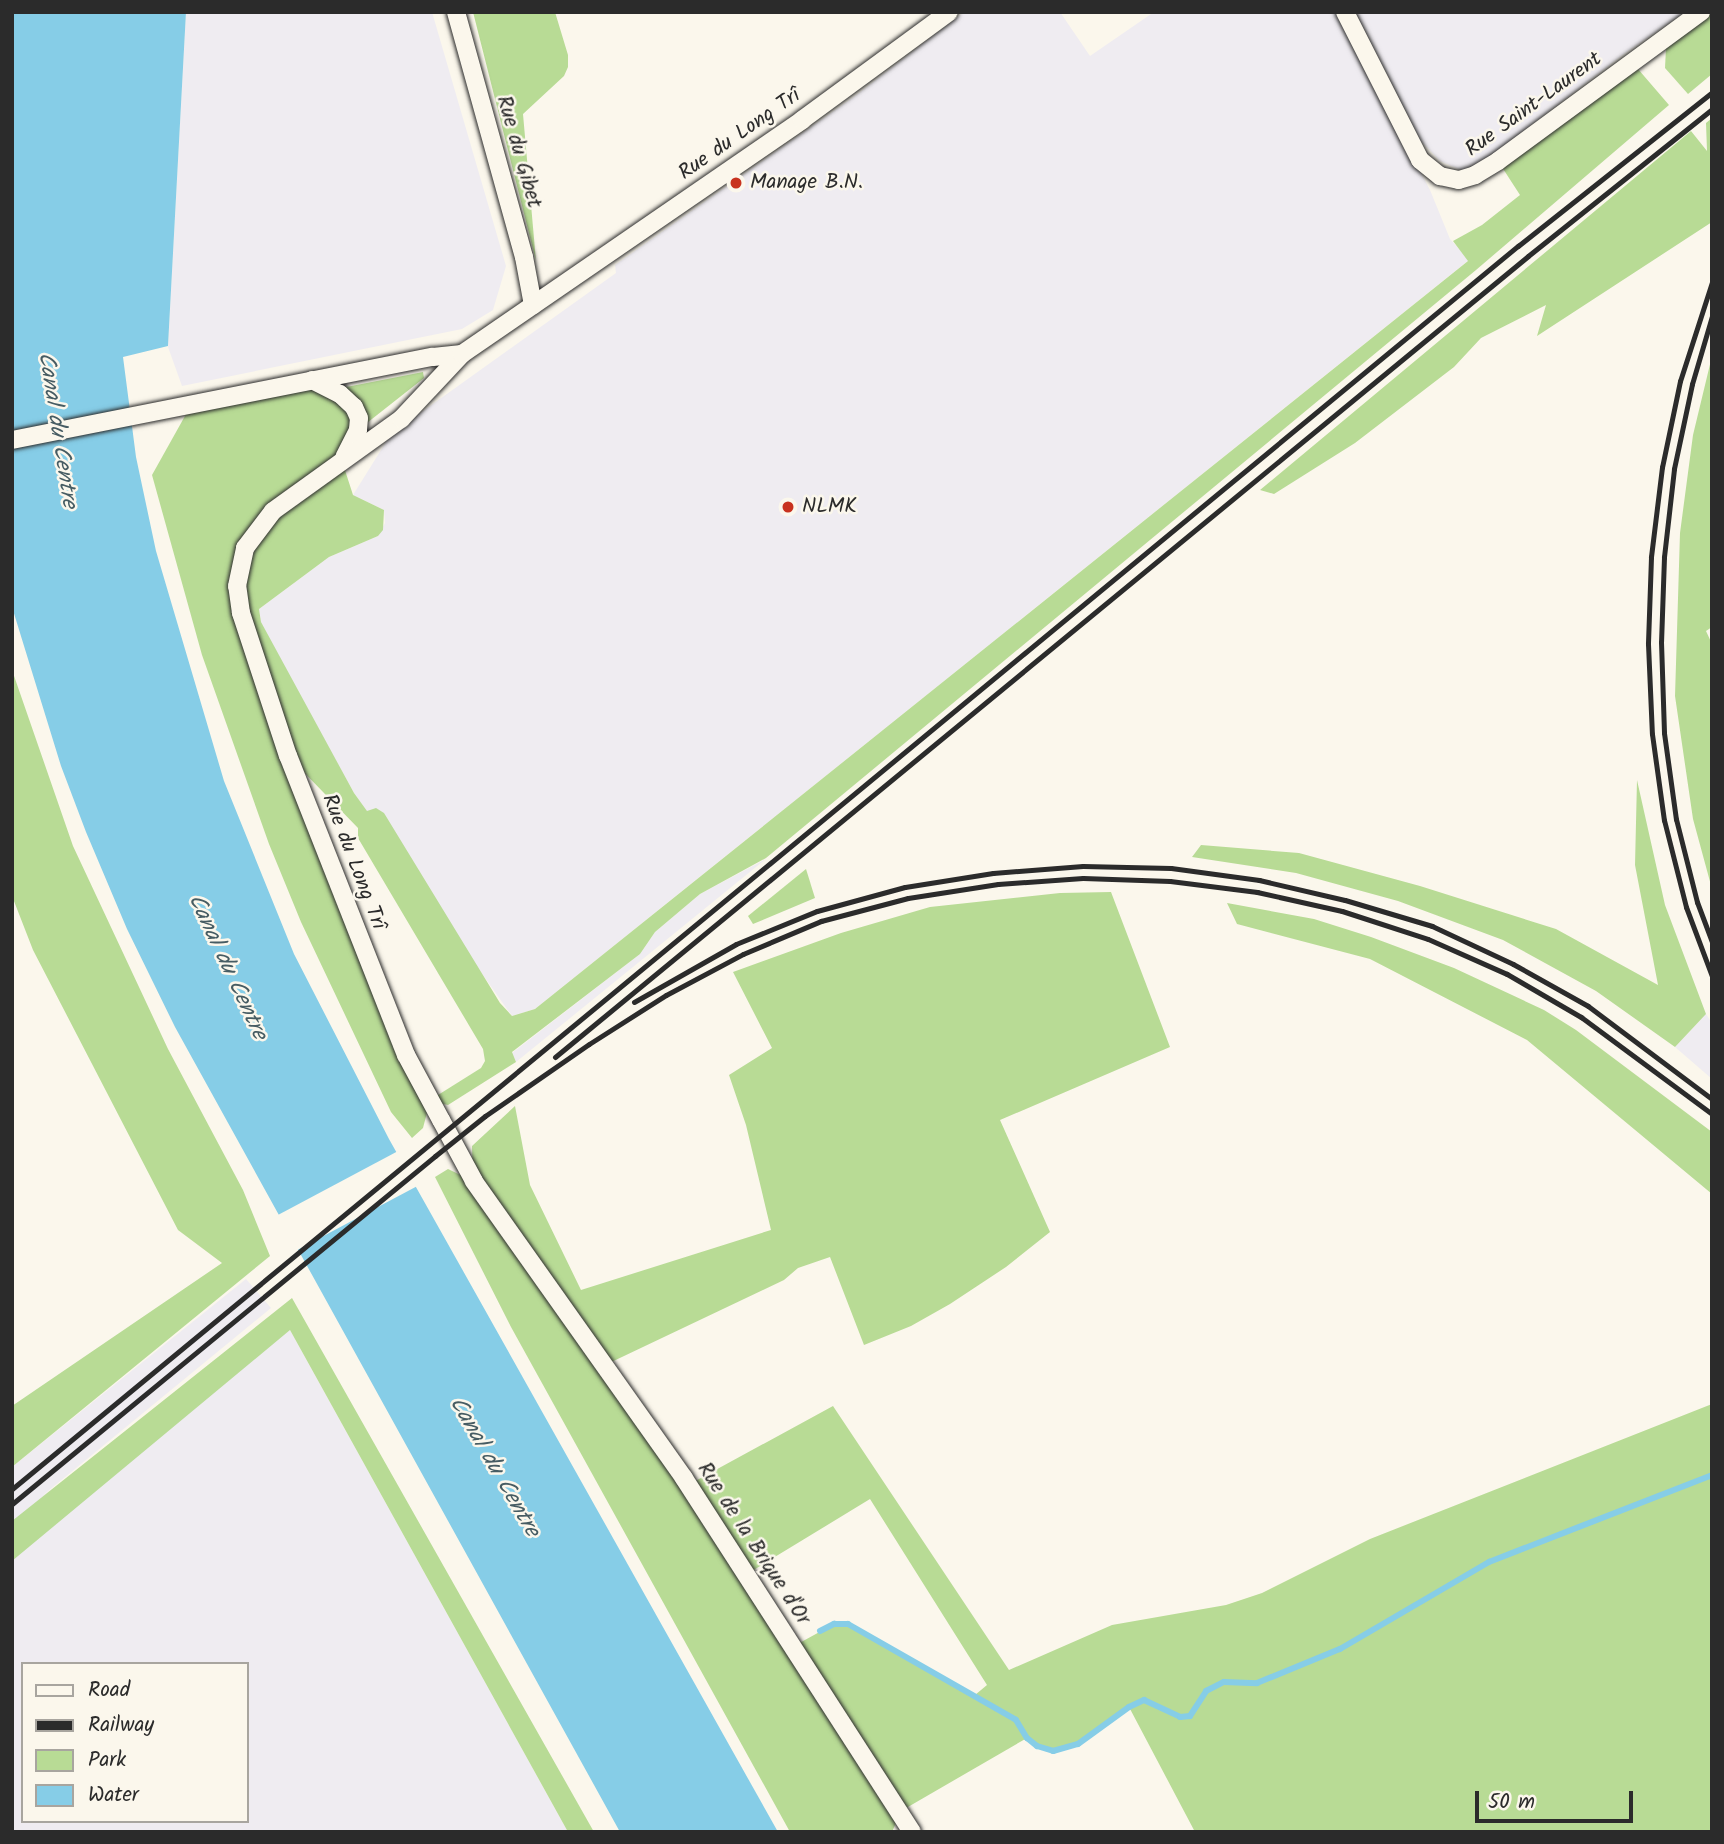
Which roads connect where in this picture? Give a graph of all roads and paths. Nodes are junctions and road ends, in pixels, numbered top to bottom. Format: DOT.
graph roads {
  1 [pos="456,12"];
  2 [pos="949,12"];
  3 [pos="1345,12"];
  4 [pos="1702,12"];
  5 [pos="533,305"];
  6 [pos="462,354"];
  7 [pos="312,380"];
  8 [pos="12,440"];
  9 [pos="342,461"];
  10 [pos="547,1287"];
  11 [pos="912,1832"];
  1 -- 5 [label="street, Rue du Gibet"];
  2 -- 5 [label="street, Rue du Long Trî"];
  3 -- 4 [label="street, Rue Saint-Laurent"];
  5 -- 6 [label="street, Rue du Long Trî"];
  6 -- 7 [label="street"];
  6 -- 9 [label="street, Rue du Long Trî"];
  7 -- 8 [label="street"];
  7 -- 9 [label="street, Rue du Long Trî"];
  9 -- 10 [label="street, Rue du Long Trî"];
  10 -- 11 [label="street, Rue de la Brique d'Or"];
}
